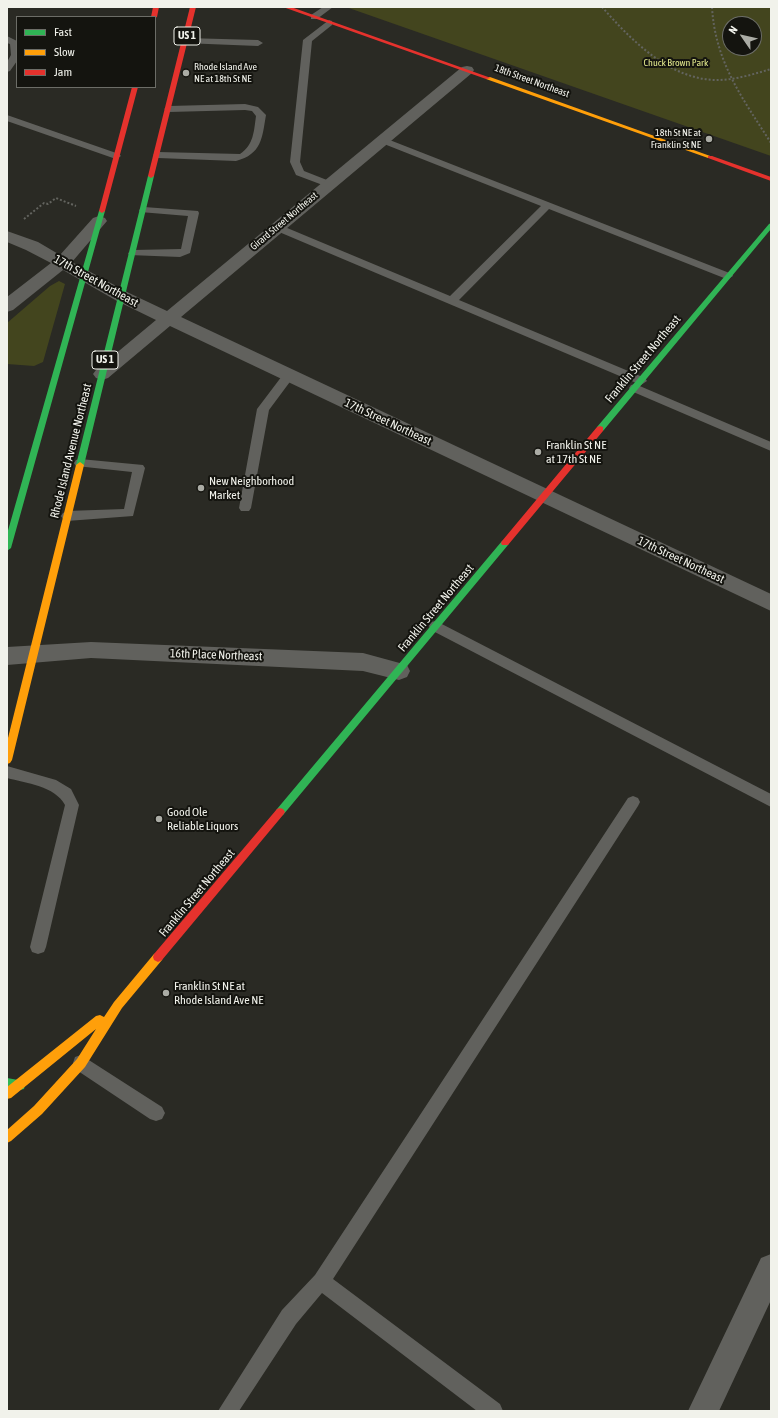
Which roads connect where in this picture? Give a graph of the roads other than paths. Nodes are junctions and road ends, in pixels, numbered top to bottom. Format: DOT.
graph roads {
  1 [pos="193,7"];
  2 [pos="286,7"];
  3 [pos="329,7"];
  4 [pos="314,17"];
  5 [pos="329,23"];
  6 [pos="7,39"];
  7 [pos="186,41"];
  8 [pos="258,43"];
  9 [pos="7,69"];
  10 [pos="467,70"];
  11 [pos="135,88"];
  12 [pos="169,108"];
  13 [pos="7,118"];
  14 [pos="382,140"];
  15 [pos="158,155"];
  16 [pos="116,156"];
  17 [pos="771,179"];
  18 [pos="328,184"];
  19 [pos="548,205"];
  20 [pos="144,210"];
  21 [pos="99,221"];
  22 [pos="771,225"];
  23 [pos="276,227"];
  24 [pos="7,236"];
  25 [pos="133,253"];
  26 [pos="62,263"];
  27 [pos="85,276"];
  28 [pos="728,276"];
  29 [pos="122,297"];
  30 [pos="452,301"];
  31 [pos="7,306"];
  32 [pos="167,318"];
  33 [pos="102,374"];
  34 [pos="289,375"];
  35 [pos="638,384"];
  36 [pos="771,447"];
  37 [pos="80,463"];
  38 [pos="545,496"];
  39 [pos="245,508"];
  40 [pos="67,516"];
  41 [pos="7,548"];
  42 [pos="771,602"];
  43 [pos="436,626"];
  44 [pos="33,655"];
  45 [pos="7,656"];
  46 [pos="399,671"];
  47 [pos="7,760"];
  48 [pos="7,772"];
  49 [pos="771,800"];
  50 [pos="633,802"];
  51 [pos="38,947"];
  52 [pos="118,1005"];
  53 [pos="81,1063"];
  54 [pos="7,1083"];
  55 [pos="20,1085"];
  56 [pos="7,1094"];
  57 [pos="156,1113"];
  58 [pos="7,1137"];
  59 [pos="771,1268"];
  60 [pos="321,1281"];
  61 [pos="228,1411"];
  62 [pos="493,1411"];
  63 [pos="703,1411"];
  1 -- 7 [label="street, Rhode Island Avenue Northeast / US 1"];
  2 -- 4 [label="street, 18th Street Northeast"];
  3 -- 4 [label="lane"];
  4 -- 5 [label="street, 18th Street Northeast"];
  5 -- 10 [label="street, 18th Street Northeast"];
  5 -- 18 [label="lane"];
  6 -- 9 [label="lane"];
  7 -- 8 [label="lane"];
  7 -- 12 [label="street, Rhode Island Avenue Northeast / US 1"];
  10 -- 14 [label="street, Girard Street Northeast"];
  10 -- 17 [label="street, 18th Street Northeast"];
  11 -- 16 [label="street"];
  12 -- 15 [label="street, Rhode Island Avenue Northeast / US 1"];
  12 -- 15 [label="lane"];
  13 -- 16 [label="lane"];
  14 -- 18 [label="street, Girard Street Northeast"];
  14 -- 19 [label="lane"];
  15 -- 20 [label="street, Rhode Island Avenue Northeast / US 1"];
  16 -- 21 [label="street"];
  18 -- 23 [label="street, Girard Street Northeast"];
  19 -- 28 [label="lane"];
  19 -- 30 [label="lane"];
  20 -- 25 [label="street, Rhode Island Avenue Northeast / US 1"];
  20 -- 25 [label="lane"];
  21 -- 26 [label="street"];
  21 -- 27 [label="street"];
  22 -- 28 [label="street, Franklin Street Northeast"];
  23 -- 30 [label="lane"];
  23 -- 32 [label="street, Girard Street Northeast"];
  24 -- 26 [label="street, 17th Street Northeast"];
  25 -- 29 [label="street, Rhode Island Avenue Northeast / US 1"];
  26 -- 27 [label="street, 17th Street Northeast"];
  26 -- 31 [label="street"];
  27 -- 29 [label="street, 17th Street Northeast"];
  27 -- 41 [label="street"];
  28 -- 35 [label="street, Franklin Street Northeast"];
  29 -- 32 [label="street, 17th Street Northeast"];
  29 -- 33 [label="street, Rhode Island Avenue Northeast / US 1"];
  30 -- 35 [label="lane"];
  32 -- 33 [label="street, Girard Street Northeast"];
  32 -- 34 [label="street, 17th Street Northeast"];
  33 -- 37 [label="street, Rhode Island Avenue Northeast / US 1"];
  34 -- 38 [label="street, 17th Street Northeast"];
  34 -- 39 [label="lane"];
  35 -- 36 [label="lane"];
  35 -- 38 [label="street, Franklin Street Northeast"];
  37 -- 40 [label="street, Rhode Island Avenue Northeast / US 1"];
  37 -- 40 [label="lane"];
  38 -- 42 [label="street, 17th Street Northeast"];
  38 -- 43 [label="street, Franklin Street Northeast"];
  40 -- 44 [label="street, Rhode Island Avenue Northeast / US 1"];
  43 -- 46 [label="street, Franklin Street Northeast"];
  43 -- 49 [label="lane"];
  44 -- 45 [label="street, 16th Place Northeast"];
  44 -- 46 [label="street, 16th Place Northeast"];
  44 -- 47 [label="street, Rhode Island Avenue Northeast / US 1"];
  46 -- 52 [label="street, Franklin Street Northeast"];
  48 -- 51 [label="lane"];
  50 -- 60 [label="lane"];
  52 -- 53 [label="street, Franklin Street Northeast"];
  52 -- 55 [label="street, Franklin Street Northeast"];
  53 -- 57 [label="lane"];
  53 -- 58 [label="street, Franklin Street Northeast"];
  54 -- 55 [label="street"];
  55 -- 56 [label="street, Franklin Street Northeast"];
  59 -- 63 [label="street"];
  60 -- 61 [label="lane"];
  60 -- 62 [label="lane"];
}
